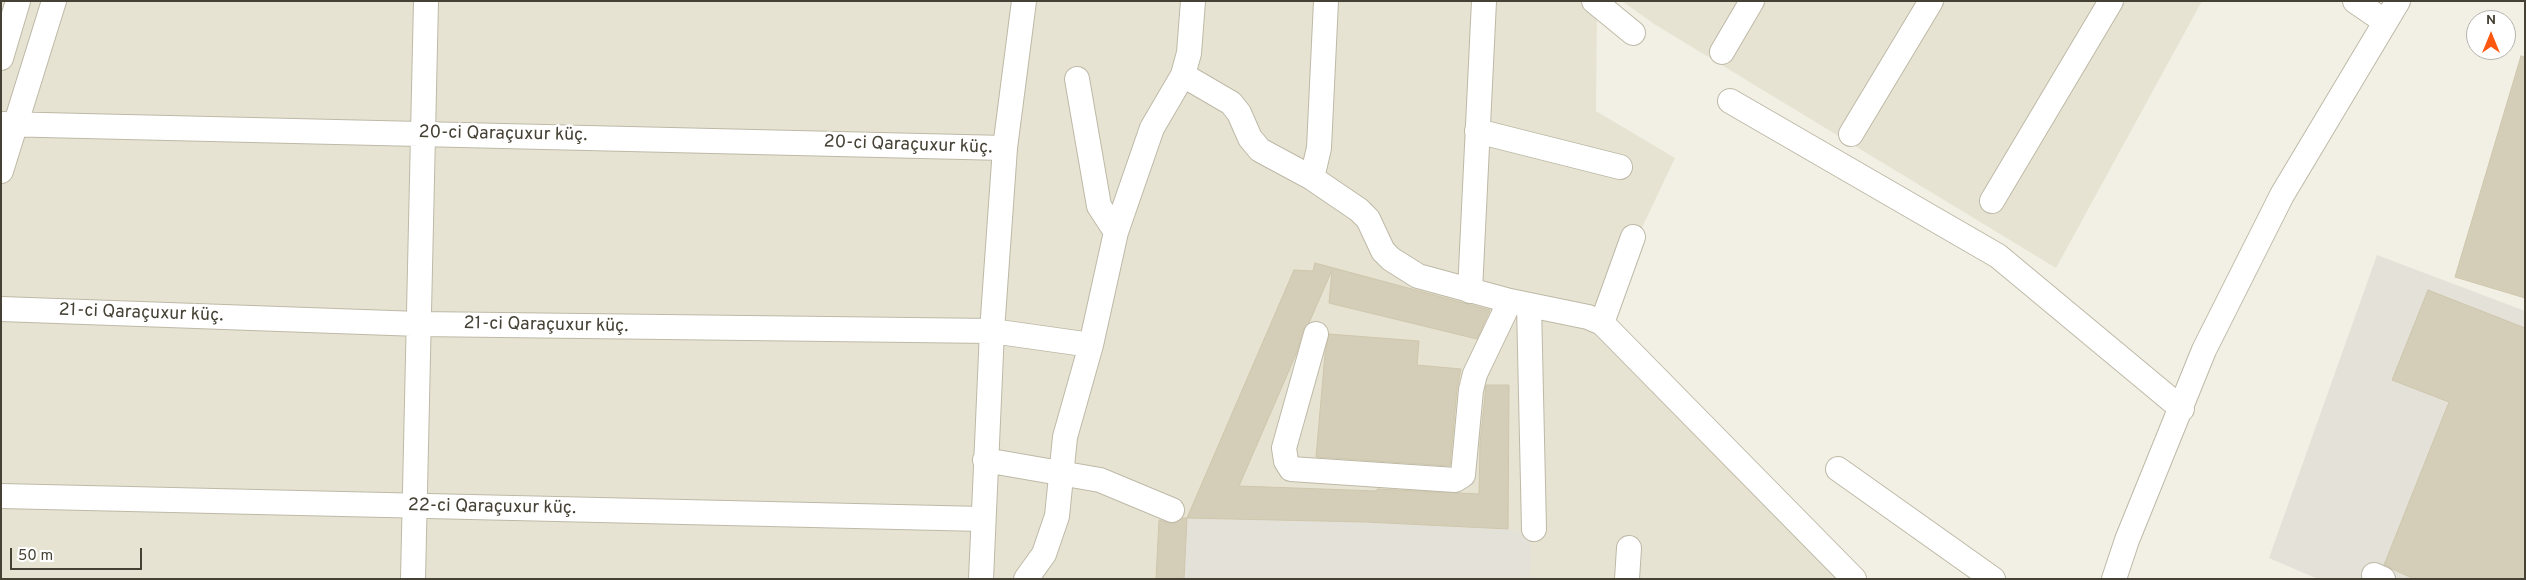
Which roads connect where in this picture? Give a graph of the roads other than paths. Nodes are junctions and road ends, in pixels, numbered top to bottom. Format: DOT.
graph roads {
  1 [pos="18,1"];
  2 [pos="54,1"];
  3 [pos="426,1"];
  4 [pos="1024,1"];
  5 [pos="1193,1"];
  6 [pos="1326,1"];
  7 [pos="1484,1"];
  8 [pos="1594,1"];
  9 [pos="1752,1"];
  10 [pos="1931,1"];
  11 [pos="2111,1"];
  12 [pos="2355,1"];
  13 [pos="2398,1"];
  14 [pos="2384,21"];
  15 [pos="1632,33"];
  16 [pos="1722,52"];
  17 [pos="1,58"];
  18 [pos="1183,75"];
  19 [pos="1077,80"];
  20 [pos="1730,101"];
  21 [pos="8,124"];
  22 [pos="1477,131"];
  23 [pos="424,133"];
  24 [pos="1851,134"];
  25 [pos="1005,148"];
  26 [pos="1620,167"];
  27 [pos="1,171"];
  28 [pos="1312,178"];
  29 [pos="1992,201"];
  30 [pos="1116,232"];
  31 [pos="1633,237"];
  32 [pos="1470,291"];
  33 [pos="1520,303"];
  34 [pos="1,309"];
  35 [pos="1602,323"];
  36 [pos="419,324"];
  37 [pos="992,331"];
  38 [pos="1316,334"];
  39 [pos="1091,345"];
  40 [pos="2182,409"];
  41 [pos="985,460"];
  42 [pos="1838,469"];
  43 [pos="1060,473"];
  44 [pos="1,496"];
  45 [pos="414,507"];
  46 [pos="1172,510"];
  47 [pos="983,519"];
  48 [pos="1534,529"];
  49 [pos="1628,548"];
  50 [pos="1841,575"];
  51 [pos="413,579"];
  52 [pos="981,579"];
  53 [pos="1026,579"];
  54 [pos="1626,579"];
  55 [pos="1993,579"];
  56 [pos="2114,579"];
  1 -- 17 [label="street"];
  2 -- 21 [label="street"];
  3 -- 23 [label="street"];
  4 -- 25 [label="street"];
  5 -- 18 [label="street"];
  6 -- 28 [label="street"];
  7 -- 22 [label="street"];
  8 -- 15 [label="street"];
  9 -- 16 [label="street"];
  10 -- 24 [label="street"];
  11 -- 29 [label="street"];
  12 -- 14 [label="street"];
  13 -- 14 [label="street"];
  14 -- 40 [label="street"];
  18 -- 28 [label="street"];
  18 -- 30 [label="street"];
  19 -- 30 [label="street"];
  20 -- 40 [label="street"];
  21 -- 23 [label="street, 20-ci Qaraçuxur küç."];
  21 -- 27 [label="street"];
  22 -- 26 [label="street"];
  22 -- 32 [label="street"];
  23 -- 25 [label="street, 20-ci Qaraçuxur küç."];
  23 -- 36 [label="street"];
  25 -- 37 [label="street"];
  28 -- 32 [label="street"];
  30 -- 39 [label="street"];
  31 -- 35 [label="street"];
  32 -- 33 [label="street"];
  33 -- 35 [label="street"];
  33 -- 38 [label="street"];
  33 -- 48 [label="street"];
  34 -- 36 [label="street, 21-ci Qaraçuxur küç."];
  35 -- 50 [label="street"];
  36 -- 37 [label="street, 21-ci Qaraçuxur küç."];
  36 -- 45 [label="street"];
  37 -- 39 [label="street, 21-ci Qaraçuxur küç."];
  37 -- 41 [label="street"];
  39 -- 43 [label="street"];
  40 -- 56 [label="street"];
  41 -- 43 [label="street"];
  41 -- 47 [label="street"];
  42 -- 55 [label="street"];
  43 -- 46 [label="street"];
  43 -- 53 [label="street"];
  44 -- 45 [label="street, 22-ci Qaraçuxur küç."];
  45 -- 47 [label="street, 22-ci Qaraçuxur küç."];
  45 -- 51 [label="street"];
  47 -- 52 [label="street"];
  49 -- 54 [label="street"];
}
